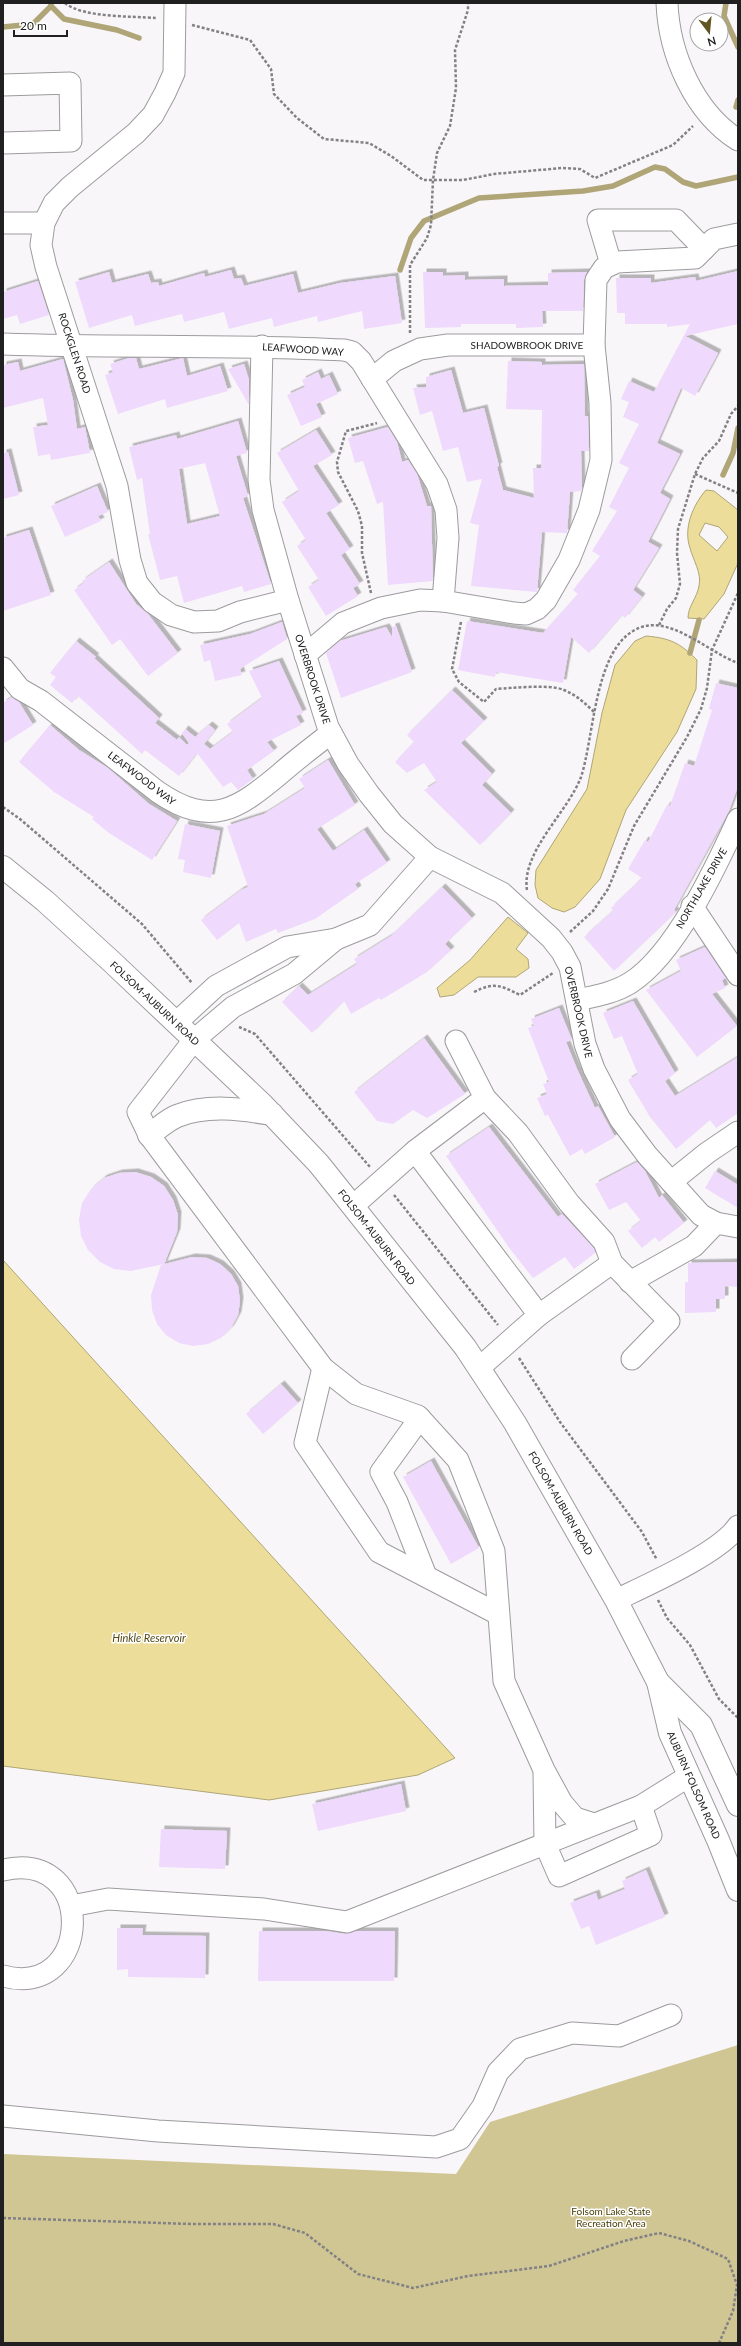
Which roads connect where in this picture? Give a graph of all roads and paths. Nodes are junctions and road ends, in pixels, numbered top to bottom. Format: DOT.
graph roads {
  1 [pos="65,3"];
  2 [pos="468,3"];
  3 [pos="667,3"];
  4 [pos="169,11"];
  5 [pos="187,24"];
  6 [pos="3,85"];
  7 [pos="708,112"];
  8 [pos="738,140"];
  9 [pos="3,143"];
  10 [pos="433,180"];
  11 [pos="3,223"];
  12 [pos="44,223"];
  13 [pos="738,234"];
  14 [pos="704,249"];
  15 [pos="611,264"];
  16 [pos="3,344"];
  17 [pos="594,345"];
  18 [pos="73,346"];
  19 [pos="262,346"];
  20 [pos="409,354"];
  21 [pos="372,379"];
  22 [pos="738,406"];
  23 [pos="392,412"];
  24 [pos="695,474"];
  25 [pos="738,493"];
  26 [pos="738,593"];
  27 [pos="288,600"];
  28 [pos="443,601"];
  29 [pos="464,605"];
  30 [pos="375,610"];
  31 [pos="659,625"];
  32 [pos="712,650"];
  33 [pos="305,655"];
  34 [pos="738,663"];
  35 [pos="3,668"];
  36 [pos="594,712"];
  37 [pos="331,733"];
  38 [pos="3,807"];
  39 [pos="738,819"];
  40 [pos="430,857"];
  41 [pos="3,867"];
  42 [pos="531,895"];
  43 [pos="692,906"];
  44 [pos="564,934"];
  45 [pos="336,939"];
  46 [pos="568,963"];
  47 [pos="738,975"];
  48 [pos="190,979"];
  49 [pos="474,992"];
  50 [pos="577,1000"];
  51 [pos="177,1022"];
  52 [pos="254,1034"];
  53 [pos="194,1040"];
  54 [pos="456,1042"];
  55 [pos="485,1098"];
  56 [pos="272,1114"];
  57 [pos="738,1132"];
  58 [pos="149,1135"];
  59 [pos="415,1151"];
  60 [pos="382,1180"];
  61 [pos="671,1182"];
  62 [pos="353,1206"];
  63 [pos="716,1223"];
  64 [pos="738,1227"];
  65 [pos="612,1263"];
  66 [pos="630,1282"];
  67 [pos="538,1315"];
  68 [pos="508,1342"];
  69 [pos="632,1359"];
  70 [pos="323,1368"];
  71 [pos="479,1368"];
  72 [pos="420,1418"];
  73 [pos="738,1526"];
  74 [pos="658,1564"];
  75 [pos="426,1576"];
  76 [pos="651,1583"];
  77 [pos="616,1600"];
  78 [pos="498,1614"];
  79 [pos="658,1682"];
  80 [pos="738,1718"];
  81 [pos="544,1770"];
  82 [pos="689,1776"];
  83 [pos="738,1805"];
  84 [pos="641,1806"];
  85 [pos="594,1824"];
  86 [pos="545,1844"];
  87 [pos="3,1870"];
  88 [pos="738,1890"];
  89 [pos="71,1906"];
  90 [pos="3,1976"];
  91 [pos="671,2014"];
  92 [pos="3,2116"];
  93 [pos="3,2218"];
  94 [pos="719,2343"];
  1 -- 4 [label="path"];
  2 -- 10 [label="path"];
  3 -- 7 [label="street"];
  4 -- 12 [label="street, ROCKGLEN ROAD"];
  5 -- 10 [label="path"];
  6 -- 9 [label="street"];
  7 -- 8 [label="street"];
  7 -- 10 [label="path"];
  10 -- 20 [label="path"];
  11 -- 12 [label="street"];
  12 -- 18 [label="street, ROCKGLEN ROAD"];
  13 -- 14 [label="street"];
  14 -- 15 [label="street"];
  14 -- 15 [label="street"];
  15 -- 17 [label="street"];
  16 -- 18 [label="street, LEAFWOOD WAY"];
  17 -- 20 [label="street, SHADOWBROOK DRIVE"];
  17 -- 29 [label="street, SHADOWBROOK DRIVE"];
  18 -- 19 [label="street, LEAFWOOD WAY"];
  18 -- 27 [label="street, ROCKGLEN ROAD"];
  19 -- 21 [label="street, LEAFWOOD WAY"];
  19 -- 27 [label="street, OVERBROOK DRIVE"];
  20 -- 21 [label="street, SHADOWBROOK DRIVE"];
  21 -- 23 [label="street, LEAFWOOD WAY"];
  22 -- 24 [label="path"];
  23 -- 28 [label="street, LEAFWOOD WAY"];
  23 -- 30 [label="path"];
  24 -- 25 [label="path"];
  24 -- 31 [label="path"];
  26 -- 32 [label="path"];
  27 -- 33 [label="street, OVERBROOK DRIVE"];
  28 -- 29 [label="street, SHADOWBROOK DRIVE"];
  28 -- 30 [label="street, SHADOWBROOK DRIVE"];
  29 -- 36 [label="path"];
  30 -- 33 [label="street, SHADOWBROOK DRIVE"];
  31 -- 32 [label="path"];
  31 -- 36 [label="path"];
  32 -- 34 [label="path"];
  32 -- 44 [label="path"];
  33 -- 37 [label="street, OVERBROOK DRIVE"];
  35 -- 37 [label="street, LEAFWOOD WAY"];
  36 -- 42 [label="path"];
  37 -- 40 [label="street, OVERBROOK DRIVE"];
  38 -- 48 [label="path"];
  39 -- 43 [label="street, NORTHLAKE DRIVE"];
  40 -- 44 [label="street, OVERBROOK DRIVE"];
  40 -- 45 [label="street"];
  41 -- 51 [label="main road, FOLSOM-AUBURN ROAD"];
  43 -- 47 [label="street"];
  43 -- 50 [label="street, NORTHLAKE DRIVE"];
  44 -- 46 [label="street, OVERBROOK DRIVE"];
  45 -- 51 [label="street"];
  45 -- 53 [label="street"];
  46 -- 49 [label="path"];
  46 -- 50 [label="street, OVERBROOK DRIVE"];
  50 -- 61 [label="street, OVERBROOK DRIVE"];
  51 -- 53 [label="main road, FOLSOM-AUBURN ROAD"];
  52 -- 60 [label="path"];
  53 -- 56 [label="main road, FOLSOM-AUBURN ROAD"];
  53 -- 58 [label="street"];
  54 -- 55 [label="street"];
  55 -- 59 [label="street"];
  55 -- 65 [label="street"];
  56 -- 58 [label="main road"];
  56 -- 62 [label="main road, FOLSOM-AUBURN ROAD"];
  57 -- 61 [label="street"];
  58 -- 70 [label="street"];
  59 -- 60 [label="street"];
  59 -- 67 [label="street"];
  60 -- 62 [label="street"];
  60 -- 68 [label="path"];
  61 -- 63 [label="street, OVERBROOK DRIVE"];
  62 -- 71 [label="main road, FOLSOM-AUBURN ROAD"];
  63 -- 64 [label="street, OVERBROOK DRIVE"];
  63 -- 66 [label="street"];
  65 -- 66 [label="street"];
  65 -- 67 [label="street"];
  66 -- 69 [label="street"];
  67 -- 68 [label="street"];
  68 -- 71 [label="street"];
  68 -- 74 [label="path"];
  70 -- 72 [label="street"];
  70 -- 75 [label="street"];
  71 -- 77 [label="main road, FOLSOM-AUBURN ROAD"];
  72 -- 75 [label="street"];
  72 -- 78 [label="street"];
  73 -- 76 [label="street"];
  75 -- 78 [label="street"];
  76 -- 77 [label="street"];
  76 -- 80 [label="path"];
  77 -- 79 [label="main road, FOLSOM-AUBURN ROAD"];
  78 -- 81 [label="street"];
  79 -- 82 [label="main road, AUBURN FOLSOM ROAD"];
  79 -- 83 [label="main road"];
  81 -- 85 [label="street"];
  81 -- 86 [label="street"];
  82 -- 84 [label="street"];
  82 -- 88 [label="main road, AUBURN FOLSOM ROAD"];
  84 -- 85 [label="street"];
  84 -- 86 [label="street"];
  85 -- 86 [label="street"];
  86 -- 89 [label="street"];
  87 -- 89 [label="street"];
  89 -- 90 [label="street"];
  91 -- 92 [label="street"];
  93 -- 94 [label="path"];
}
